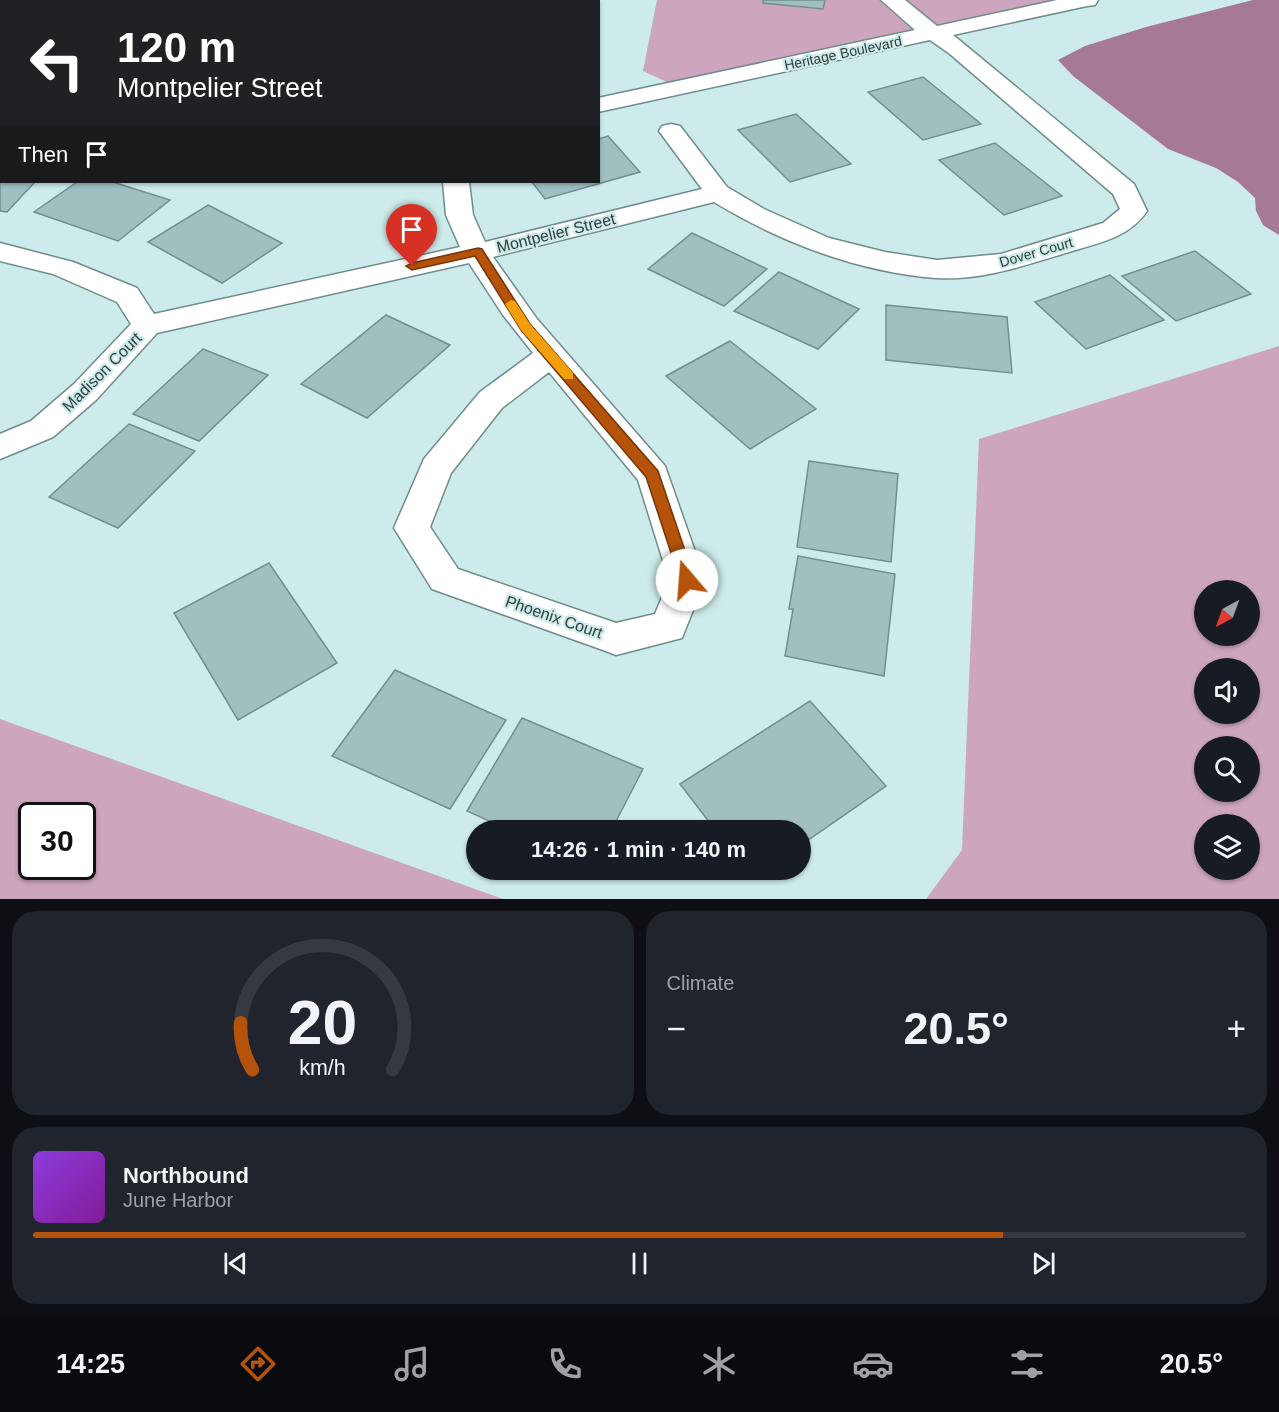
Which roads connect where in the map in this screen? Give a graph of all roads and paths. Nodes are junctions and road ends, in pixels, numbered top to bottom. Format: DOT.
graph roads {
  1 [pos="892,0"];
  2 [pos="1087,0"];
  3 [pos="934,34"];
  4 [pos="600,105"];
  5 [pos="671,131"];
  6 [pos="456,183"];
  7 [pos="718,193"];
  8 [pos="0,252"];
  9 [pos="478,252"];
  10 [pos="147,325"];
  11 [pos="551,355"];
  12 [pos="0,447"];
  1 -- 3 [label="street"];
  2 -- 3 [label="street, Heritage Boulevard"];
  3 -- 4 [label="street, Heritage Boulevard"];
  3 -- 7 [label="street, Dover Court"];
  5 -- 7 [label="street, Dover Court"];
  6 -- 9 [label="street, Phoenix Court"];
  7 -- 9 [label="street, Montpelier Street"];
  8 -- 10 [label="street, Madison Court"];
  9 -- 10 [label="street, Montpelier Street"];
  9 -- 11 [label="street, Phoenix Court"];
  10 -- 12 [label="street, Madison Court"];
  11 -- 11 [label="street, Phoenix Court"];
}
